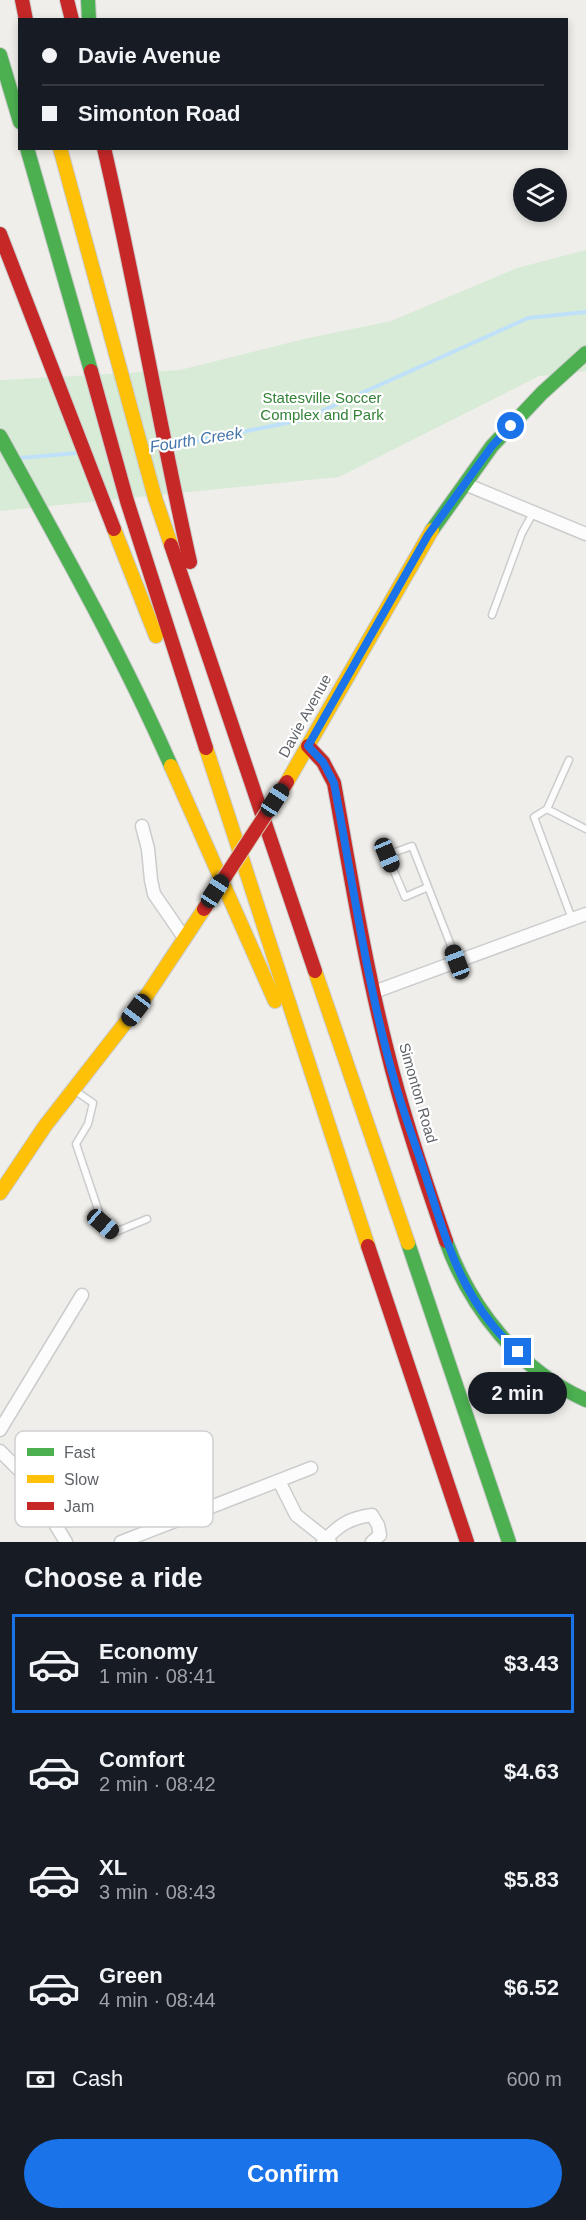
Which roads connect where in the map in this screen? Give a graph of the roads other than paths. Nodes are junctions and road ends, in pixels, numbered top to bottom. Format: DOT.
graph roads {
  1 [pos="21,0"];
  2 [pos="68,0"];
  3 [pos="88,0"];
  4 [pos="26,18"];
  5 [pos="72,18"];
  6 [pos="89,18"];
  7 [pos="0,55"];
  8 [pos="18,115"];
  9 [pos="28,150"];
  10 [pos="61,150"];
  11 [pos="105,152"];
  12 [pos="0,234"];
  13 [pos="586,353"];
  14 [pos="0,436"];
  15 [pos="465,484"];
  16 [pos="534,513"];
  17 [pos="586,534"];
  18 [pos="492,615"];
  19 [pos="218,682"];
  20 [pos="308,746"];
  21 [pos="569,760"];
  22 [pos="547,808"];
  23 [pos="230,824"];
  24 [pos="142,826"];
  25 [pos="586,829"];
  26 [pos="428,887"];
  27 [pos="586,914"];
  28 [pos="572,919"];
  29 [pos="185,939"];
  30 [pos="457,962"];
  31 [pos="374,992"];
  32 [pos="74,1089"];
  33 [pos="319,1100"];
  34 [pos="0,1193"];
  35 [pos="147,1219"];
  36 [pos="82,1295"];
  37 [pos="586,1400"];
  38 [pos="0,1430"];
  39 [pos="0,1451"];
  40 [pos="15,1466"];
  41 [pos="311,1468"];
  42 [pos="279,1481"];
  43 [pos="213,1505"];
  44 [pos="57,1527"];
  45 [pos="157,1527"];
  46 [pos="327,1541"];
  47 [pos="66,1542"];
  48 [pos="121,1542"];
  49 [pos="372,1542"];
  50 [pos="466,1542"];
  51 [pos="509,1542"];
  1 -- 4 [label="main road"];
  2 -- 5 [label="main road"];
  3 -- 6 [label="main road"];
  7 -- 8 [label="main road"];
  9 -- 23 [label="main road"];
  10 -- 19 [label="main road"];
  11 -- 19 [label="main road"];
  12 -- 23 [label="main road"];
  13 -- 15 [label="main road, Davie Avenue"];
  14 -- 33 [label="main road"];
  15 -- 16 [label="street"];
  15 -- 20 [label="main road, Davie Avenue"];
  16 -- 17 [label="street"];
  16 -- 18 [label="lane"];
  19 -- 51 [label="main road"];
  20 -- 29 [label="main road, Davie Avenue, bridge"];
  20 -- 31 [label="main road, Simonton Road"];
  21 -- 22 [label="lane"];
  22 -- 25 [label="lane"];
  22 -- 28 [label="lane"];
  23 -- 33 [label="main road"];
  24 -- 29 [label="street"];
  26 -- 26 [label="lane"];
  26 -- 30 [label="lane"];
  27 -- 28 [label="street"];
  28 -- 30 [label="street"];
  29 -- 32 [label="main road, Davie Avenue"];
  30 -- 31 [label="street"];
  31 -- 37 [label="main road, Simonton Road"];
  32 -- 34 [label="main road, Davie Avenue"];
  32 -- 35 [label="lane"];
  33 -- 50 [label="main road"];
  36 -- 38 [label="street"];
  39 -- 40 [label="street"];
  41 -- 42 [label="street"];
  42 -- 43 [label="street"];
  42 -- 46 [label="street"];
  44 -- 47 [label="street"];
  45 -- 48 [label="street"];
  46 -- 49 [label="street"];
}
